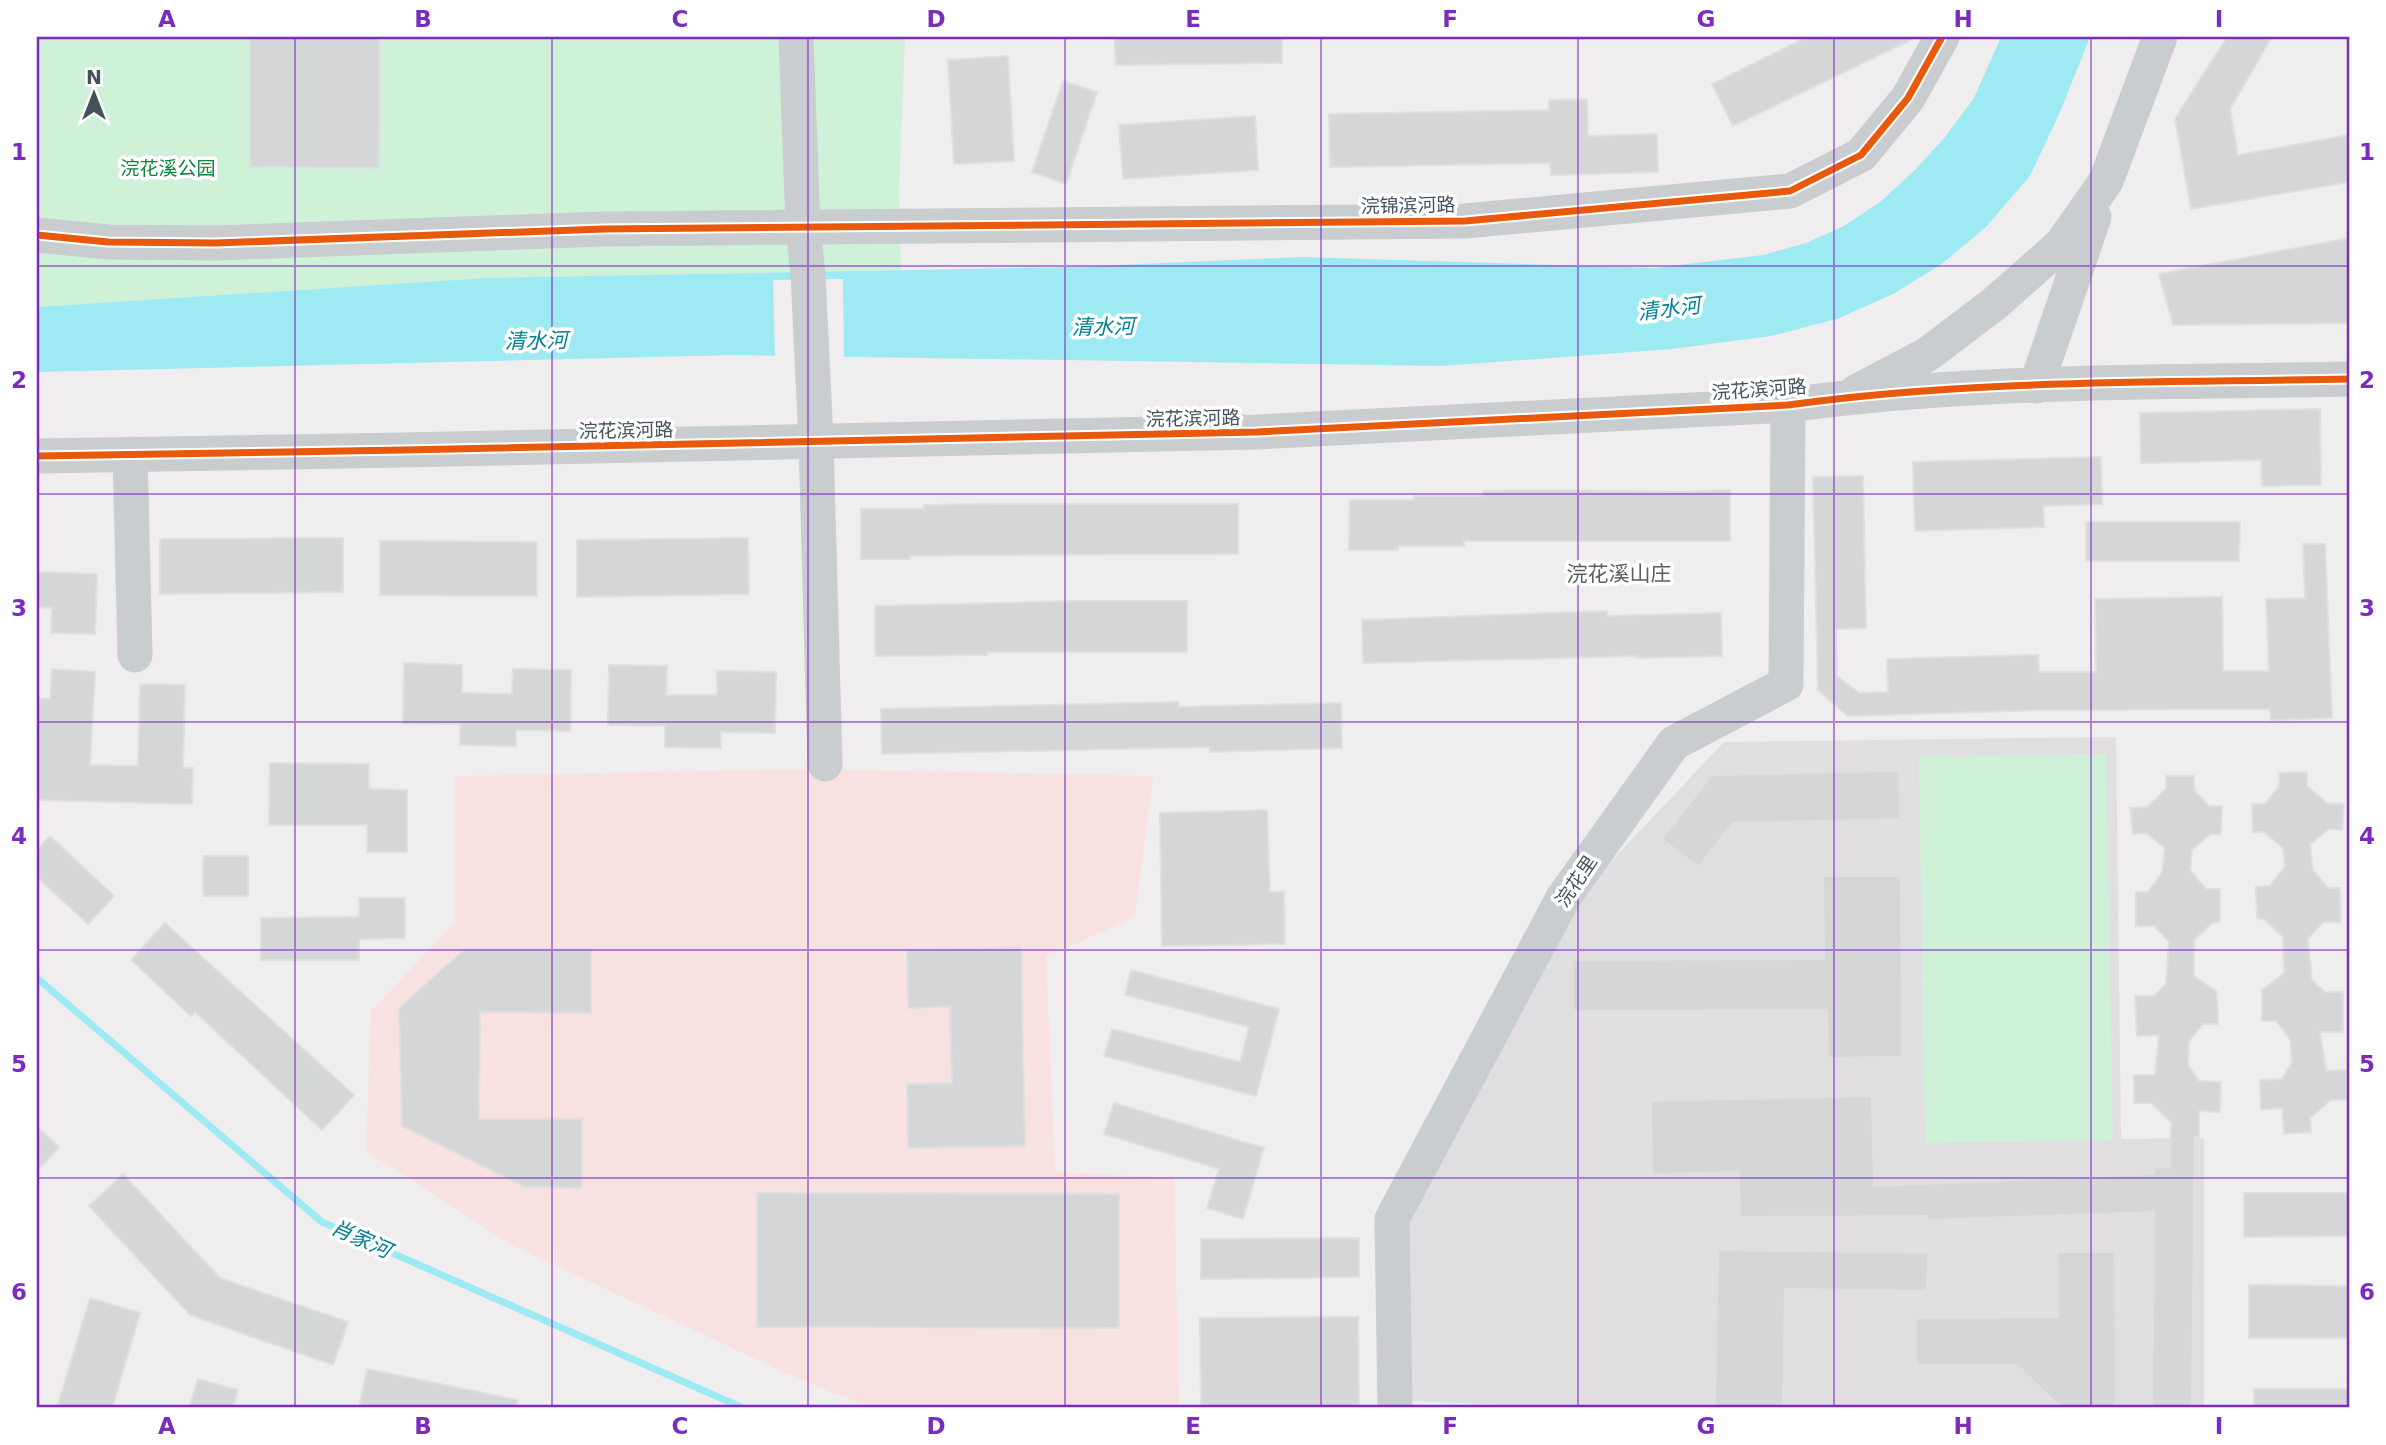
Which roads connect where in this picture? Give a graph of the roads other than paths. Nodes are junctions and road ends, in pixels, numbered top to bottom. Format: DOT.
graph roads {
  1 [pos="796,37"];
  2 [pos="1942,37"];
  3 [pos="2160,37"];
  4 [pos="2106,181"];
  5 [pos="803,227"];
  6 [pos="37,235"];
  7 [pos="2036,386"];
  8 [pos="2349,386"];
  9 [pos="1847,397"];
  10 [pos="1788,405"];
  11 [pos="816,441"];
  12 [pos="130,454"];
  13 [pos="37,456"];
  14 [pos="135,654"];
  15 [pos="825,764"];
  16 [pos="1395,1408"];
  1 -- 5 [label="street"];
  2 -- 5 [label="street, 浣锦滨河路"];
  3 -- 4 [label="street, 浣花滨河路"];
  4 -- 7 [label="street, 浣花滨河路"];
  4 -- 9 [label="street, 浣花滨河路"];
  5 -- 6 [label="street, 浣锦滨河路"];
  5 -- 11 [label="street"];
  7 -- 8 [label="street, 浣花滨河路"];
  7 -- 9 [label="street, 浣花滨河路"];
  9 -- 10 [label="street, 浣花滨河路"];
  10 -- 11 [label="street, 浣花滨河路"];
  10 -- 16 [label="street, 浣花里"];
  11 -- 12 [label="street, 浣花滨河路"];
  11 -- 15 [label="street"];
  12 -- 13 [label="street, 浣花滨河路"];
  12 -- 14 [label="street"];
}
